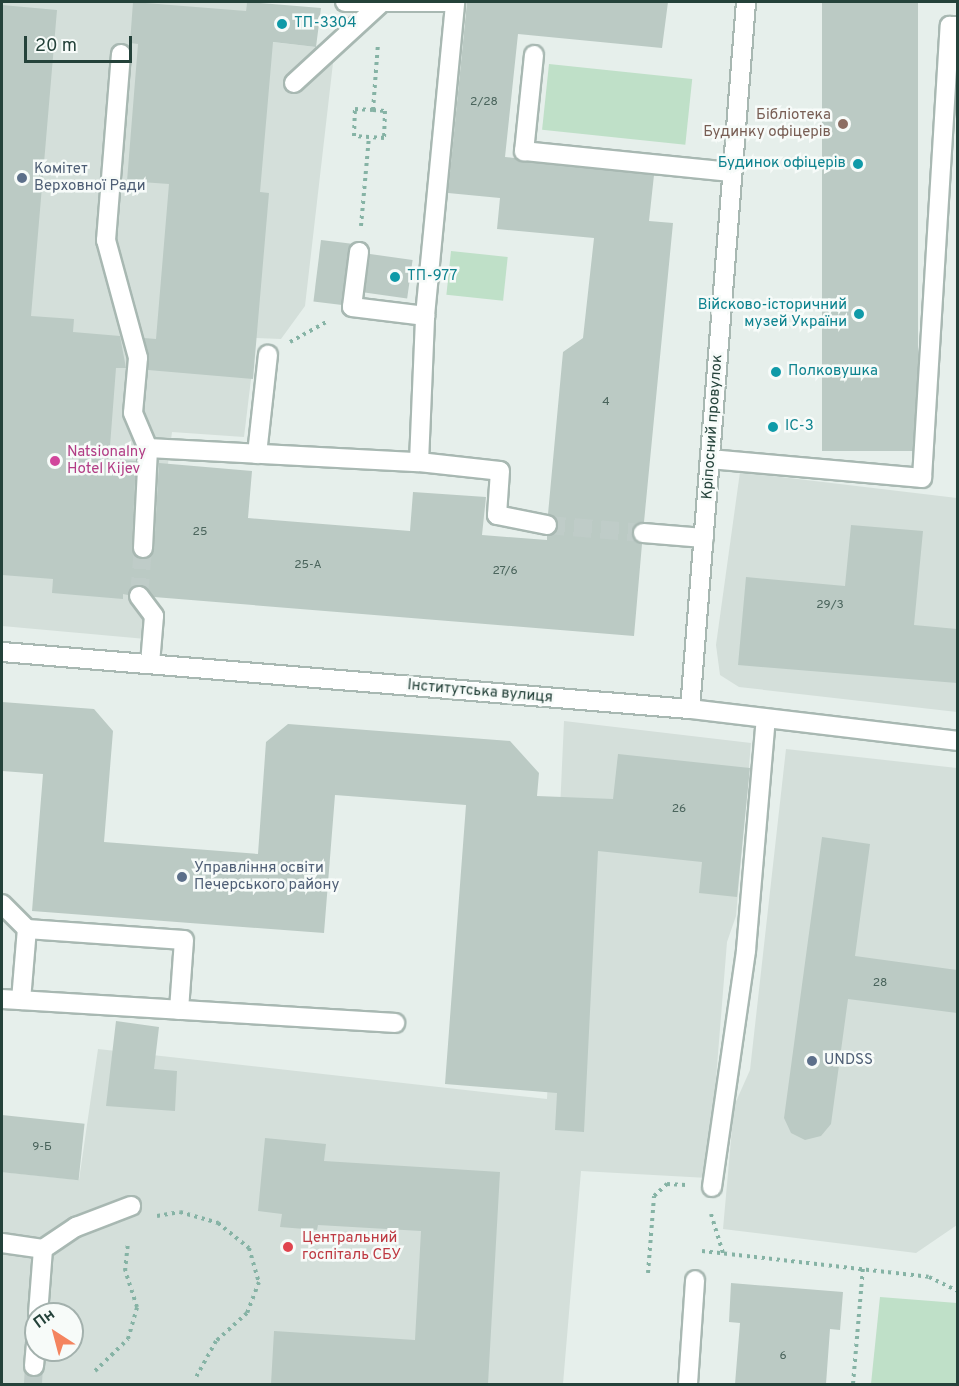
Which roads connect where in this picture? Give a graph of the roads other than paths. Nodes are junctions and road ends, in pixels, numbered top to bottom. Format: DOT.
graph roads {
  1 [pos="345,2"];
  2 [pos="455,2"];
  3 [pos="746,2"];
  4 [pos="380,4"];
  5 [pos="957,26"];
  6 [pos="121,54"];
  7 [pos="534,55"];
  8 [pos="294,83"];
  9 [pos="732,172"];
  10 [pos="359,252"];
  11 [pos="424,316"];
  12 [pos="268,355"];
  13 [pos="148,448"];
  14 [pos="257,454"];
  15 [pos="710,459"];
  16 [pos="419,462"];
  17 [pos="548,525"];
  18 [pos="644,533"];
  19 [pos="704,538"];
  20 [pos="143,548"];
  21 [pos="139,596"];
  22 [pos="2,652"];
  23 [pos="150,664"];
  24 [pos="690,709"];
  25 [pos="766,719"];
  26 [pos="957,741"];
  27 [pos="2,904"];
  28 [pos="27,928"];
  29 [pos="2,999"];
  30 [pos="21,1000"];
  31 [pos="179,1010"];
  32 [pos="395,1023"];
  33 [pos="712,1187"];
  34 [pos="131,1206"];
  35 [pos="2,1243"];
  36 [pos="44,1248"];
  37 [pos="695,1280"];
  38 [pos="39,1302"];
  39 [pos="34,1362"];
  40 [pos="34,1366"];
  41 [pos="688,1384"];
  1 -- 4 [label="street"];
  2 -- 4 [label="street"];
  2 -- 11 [label="street"];
  3 -- 9 [label="street, Кріпосний провулок"];
  4 -- 8 [label="street"];
  5 -- 15 [label="street"];
  6 -- 13 [label="street"];
  7 -- 9 [label="street"];
  9 -- 15 [label="street, Кріпосний провулок"];
  10 -- 11 [label="street"];
  11 -- 16 [label="street"];
  12 -- 14 [label="street"];
  13 -- 14 [label="street"];
  13 -- 20 [label="street"];
  14 -- 16 [label="street"];
  15 -- 19 [label="street, Кріпосний провулок"];
  16 -- 17 [label="street"];
  18 -- 19 [label="street"];
  19 -- 24 [label="street, Кріпосний провулок"];
  21 -- 23 [label="street"];
  22 -- 23 [label="street, Інститутська вулиця"];
  23 -- 24 [label="street, Інститутська вулиця"];
  24 -- 25 [label="street, Інститутська вулиця"];
  25 -- 26 [label="street, Інститутська вулиця"];
  25 -- 33 [label="street"];
  27 -- 28 [label="street"];
  28 -- 30 [label="street"];
  28 -- 31 [label="street"];
  29 -- 30 [label="street"];
  30 -- 31 [label="street"];
  31 -- 32 [label="street"];
  34 -- 36 [label="street"];
  35 -- 36 [label="street"];
  36 -- 38 [label="street"];
  37 -- 41 [label="street"];
  39 -- 40 [label="street"];
}
